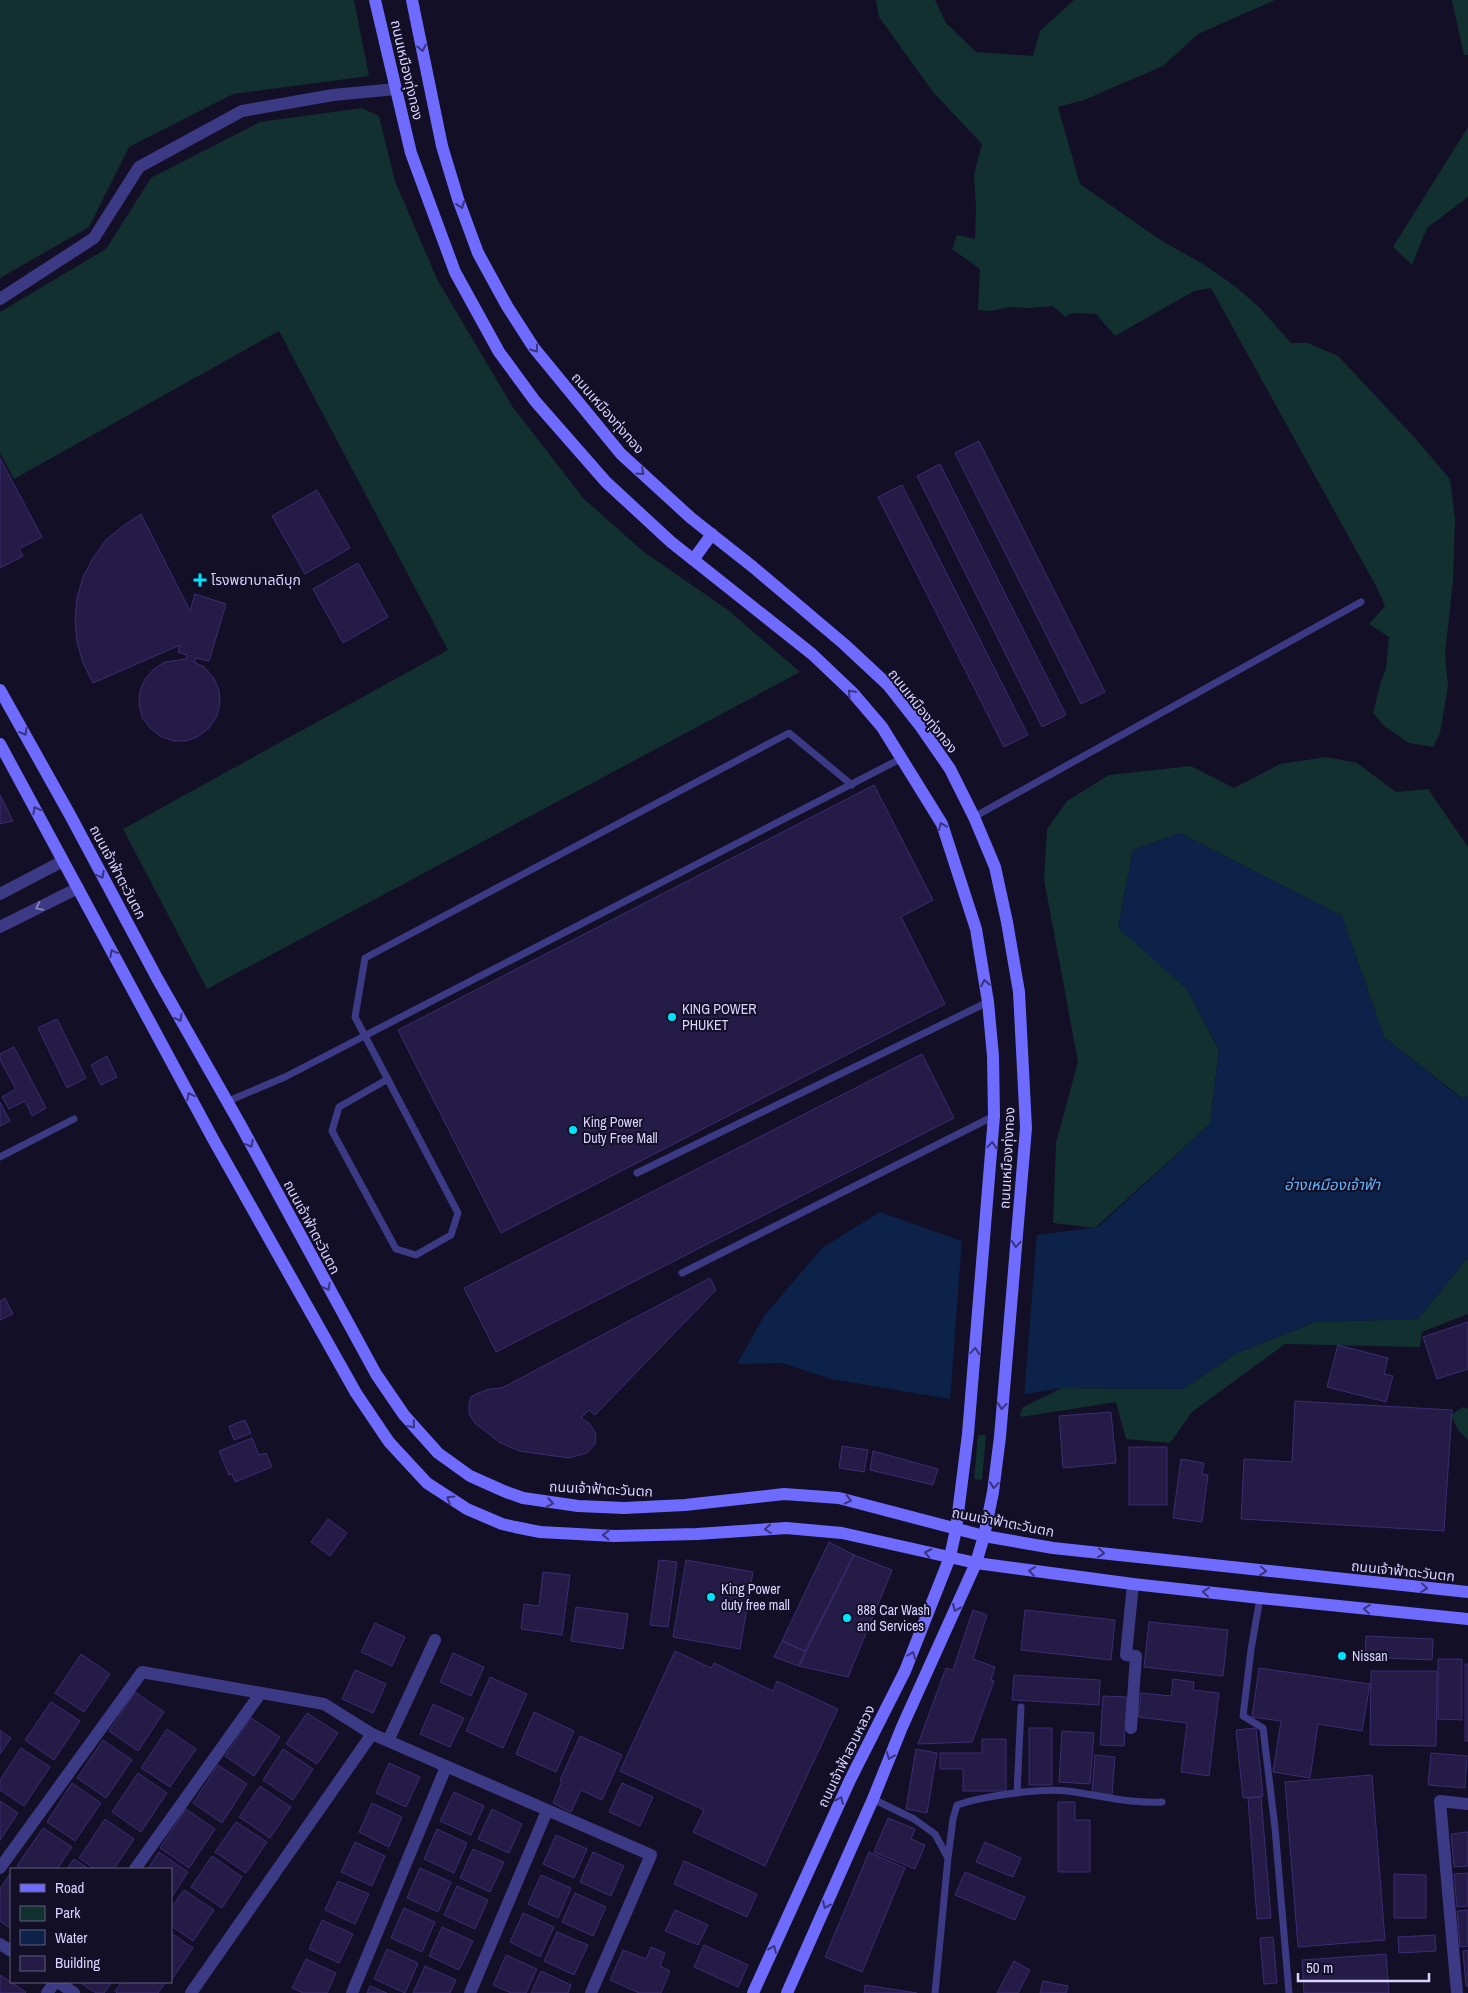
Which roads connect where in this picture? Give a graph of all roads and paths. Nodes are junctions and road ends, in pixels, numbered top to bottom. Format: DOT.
graph roads {
  1 [pos="376,0"];
  2 [pos="412,0"];
  3 [pos="396,89"];
  4 [pos="0,299"];
  5 [pos="712,534"];
  6 [pos="693,560"];
  7 [pos="1361,602"];
  8 [pos="0,690"];
  9 [pos="0,744"];
  10 [pos="902,758"];
  11 [pos="852,785"];
  12 [pos="974,817"];
  13 [pos="63,861"];
  14 [pos="78,888"];
  15 [pos="0,894"];
  16 [pos="0,927"];
  17 [pos="988,1002"];
  18 [pos="365,1036"];
  19 [pos="388,1079"];
  20 [pos="226,1102"];
  21 [pos="994,1116"];
  22 [pos="74,1119"];
  23 [pos="0,1157"];
  24 [pos="637,1173"];
  25 [pos="682,1273"];
  26 [pos="956,1529"];
  27 [pos="984,1536"];
  28 [pos="950,1557"];
  29 [pos="976,1563"];
  30 [pos="1133,1584"];
  31 [pos="1468,1592"];
  32 [pos="1260,1598"];
  33 [pos="1468,1619"];
  34 [pos="435,1640"];
  35 [pos="260,1694"];
  36 [pos="1021,1707"];
  37 [pos="1131,1728"];
  38 [pos="372,1734"];
  39 [pos="388,1741"];
  40 [pos="446,1767"];
  41 [pos="1018,1793"];
  42 [pos="873,1799"];
  43 [pos="1162,1802"];
  44 [pos="1468,1804"];
  45 [pos="547,1811"];
  46 [pos="948,1858"];
  47 [pos="0,1868"];
  48 [pos="136,1868"];
  49 [pos="55,1983"];
  50 [pos="58,1983"];
  51 [pos="47,1993"];
  52 [pos="74,1993"];
  53 [pos="191,1993"];
  54 [pos="352,1993"];
  55 [pos="470,1993"];
  56 [pos="591,1993"];
  57 [pos="753,1993"];
  58 [pos="787,1993"];
  59 [pos="935,1993"];
  60 [pos="1288,1993"];
  61 [pos="1457,1993"];
  1 -- 3 [label="main road, ถนนเหมืองทุ่งทอง"];
  2 -- 5 [label="main road, ถนนเหมืองทุ่งทอง, one-way"];
  3 -- 4 [label="street"];
  3 -- 6 [label="main road, ถนนเหมืองทุ่งทอง"];
  5 -- 6 [label="main road"];
  5 -- 12 [label="main road, ถนนเหมืองทุ่งทอง"];
  10 -- 6 [label="main road, ถนนเหมืองทุ่งทอง, one-way"];
  7 -- 12 [label="lane"];
  8 -- 20 [label="main road, ถนนเจ้าฟ้าตะวันตก, one-way"];
  13 -- 9 [label="main road, one-way"];
  10 -- 11 [label="lane"];
  17 -- 10 [label="main road, ถนนเหมืองทุ่งทอง, one-way"];
  11 -- 18 [label="lane"];
  11 -- 18 [label="lane"];
  12 -- 27 [label="main road, ถนนเหมืองทุ่งทอง, one-way"];
  13 -- 14 [label="main road"];
  13 -- 15 [label="street"];
  14 -- 16 [label="street, one-way"];
  28 -- 14 [label="main road, one-way"];
  17 -- 21 [label="main road, ถนนเหมืองทุ่งทอง"];
  17 -- 24 [label="lane"];
  18 -- 19 [label="lane"];
  18 -- 20 [label="lane"];
  19 -- 19 [label="lane"];
  20 -- 26 [label="main road, ถนนเจ้าฟ้าตะวันตก, one-way"];
  21 -- 25 [label="lane"];
  26 -- 21 [label="main road, ถนนเหมืองทุ่งทอง, one-way"];
  22 -- 23 [label="lane"];
  26 -- 27 [label="main road, ถนนเจ้าฟ้าตะวันตก"];
  26 -- 28 [label="main road, ถนนเจ้าฟ้าสวนหลวง"];
  27 -- 29 [label="main road"];
  27 -- 31 [label="main road, ถนนเจ้าฟ้าตะวันตก, one-way"];
  28 -- 29 [label="main road"];
  57 -- 28 [label="main road, ถนนเจ้าฟ้าสวนหลวง, one-way"];
  30 -- 29 [label="main road, one-way"];
  29 -- 42 [label="main road, one-way"];
  32 -- 30 [label="main road, one-way"];
  30 -- 37 [label="street"];
  33 -- 32 [label="main road, one-way"];
  32 -- 60 [label="lane"];
  34 -- 39 [label="street"];
  35 -- 38 [label="street"];
  35 -- 47 [label="street"];
  35 -- 48 [label="street"];
  36 -- 41 [label="lane"];
  38 -- 39 [label="street"];
  38 -- 53 [label="street"];
  39 -- 40 [label="street"];
  40 -- 45 [label="street"];
  40 -- 54 [label="street"];
  41 -- 43 [label="lane"];
  41 -- 46 [label="lane"];
  42 -- 46 [label="lane"];
  42 -- 58 [label="main road, one-way"];
  44 -- 61 [label="street"];
  45 -- 55 [label="street"];
  45 -- 56 [label="street"];
  46 -- 59 [label="lane"];
  49 -- 51 [label="street"];
  50 -- 52 [label="street"];
}
